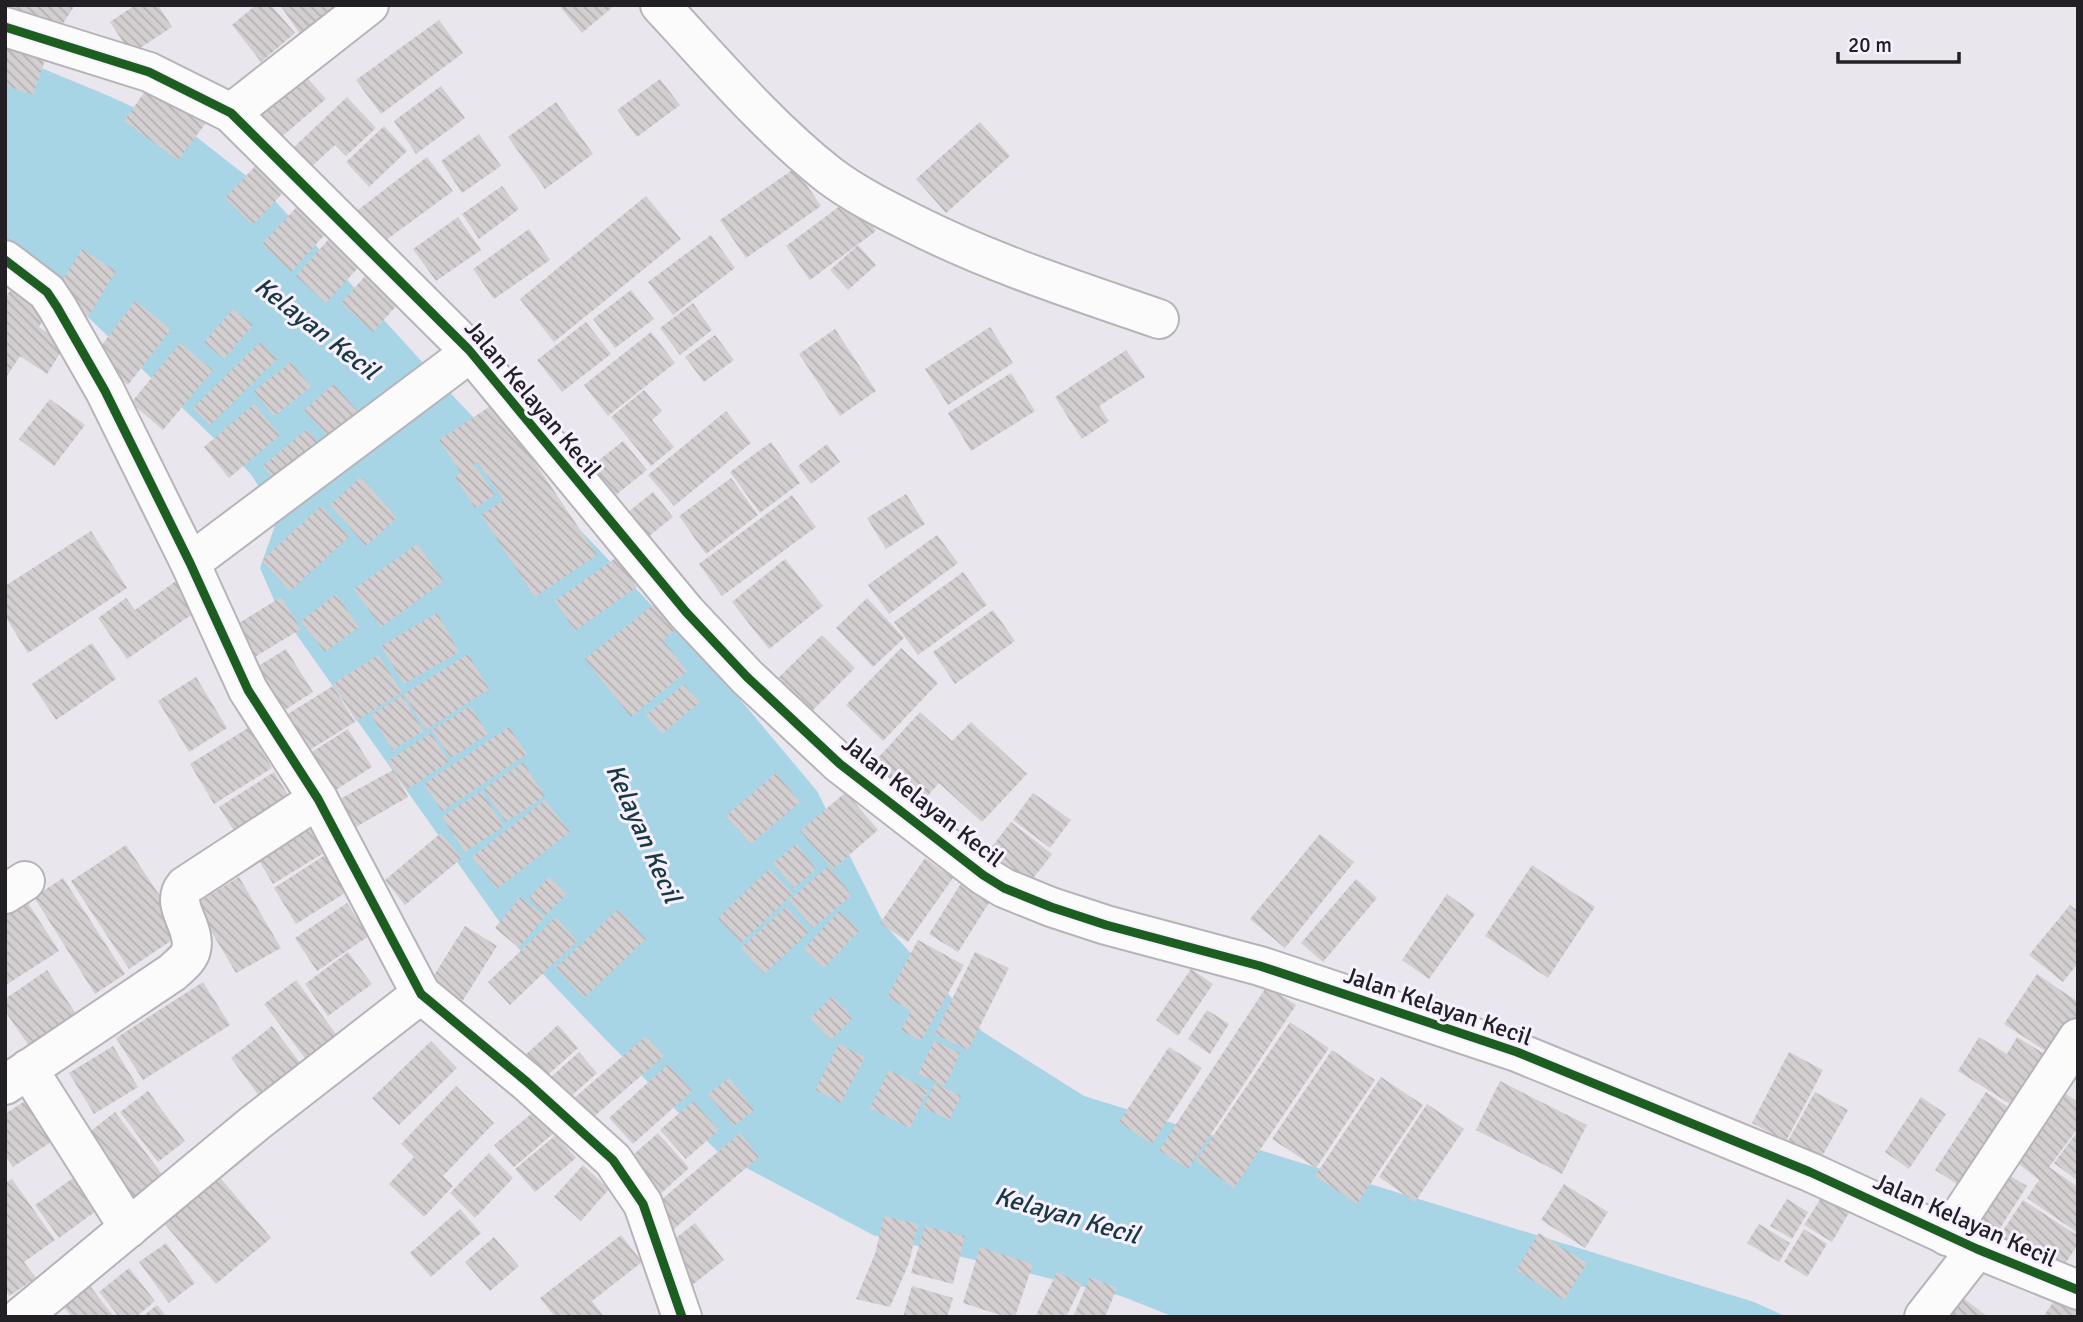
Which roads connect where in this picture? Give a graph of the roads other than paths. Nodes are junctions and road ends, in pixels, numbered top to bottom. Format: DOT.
graph roads {
  1 [pos="369,5"];
  2 [pos="660,5"];
  3 [pos="5,27"];
  4 [pos="231,113"];
  5 [pos="5,260"];
  6 [pos="1159,319"];
  7 [pos="463,357"];
  8 [pos="190,563"];
  9 [pos="318,799"];
  10 [pos="421,994"];
  11 [pos="2078,1038"];
  12 [pos="17,1077"];
  13 [pos="129,1228"];
  14 [pos="1962,1242"];
  15 [pos="2078,1290"];
  16 [pos="21,1317"];
  17 [pos="682,1317"];
  18 [pos="1924,1317"];
  1 -- 4 [label="street"];
  2 -- 6 [label="street"];
  3 -- 4 [label="street, Jalan Kelayan Kecil"];
  4 -- 7 [label="street, Jalan Kelayan Kecil"];
  5 -- 8 [label="street"];
  7 -- 8 [label="street"];
  7 -- 14 [label="street, Jalan Kelayan Kecil"];
  8 -- 9 [label="street"];
  9 -- 10 [label="street"];
  9 -- 12 [label="street"];
  10 -- 13 [label="street"];
  10 -- 17 [label="street"];
  11 -- 14 [label="street"];
  12 -- 13 [label="street"];
  13 -- 16 [label="street"];
  14 -- 15 [label="street, Jalan Kelayan Kecil"];
  14 -- 18 [label="street"];
}
